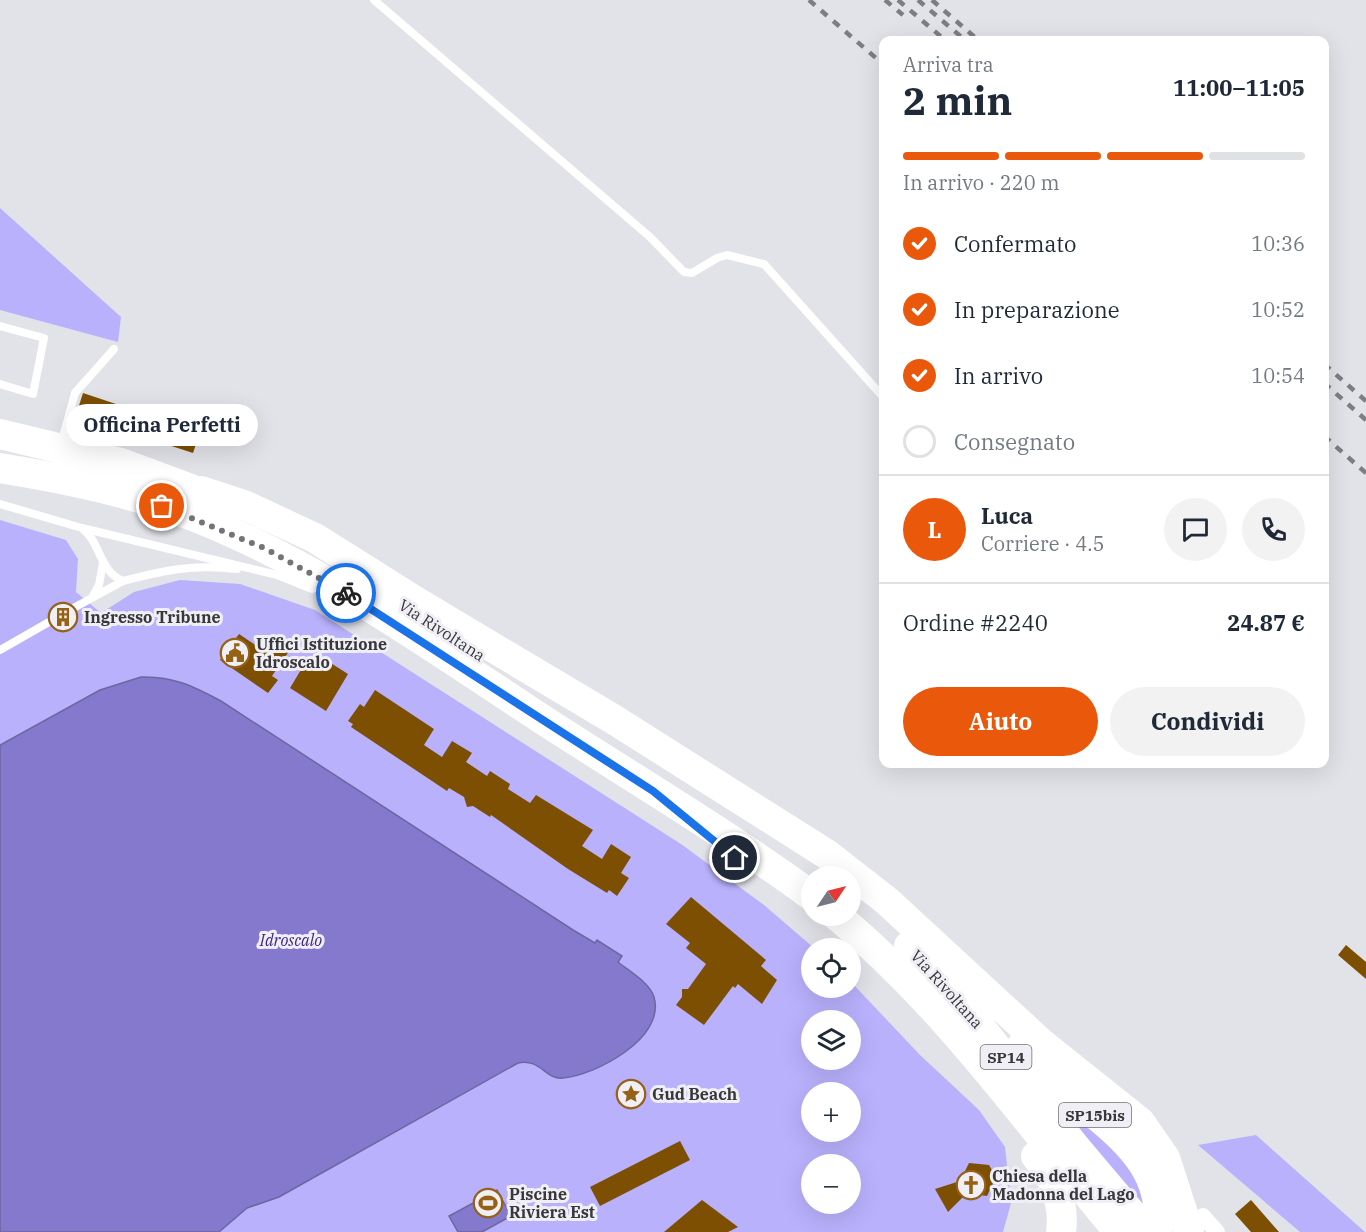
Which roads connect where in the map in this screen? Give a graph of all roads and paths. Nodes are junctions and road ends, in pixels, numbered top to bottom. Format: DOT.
graph roads {
  1 [pos="374,0"];
  2 [pos="0,326"];
  3 [pos="114,349"];
  4 [pos="0,384"];
  5 [pos="879,393"];
  6 [pos="0,434"];
  7 [pos="60,448"];
  8 [pos="0,468"];
  9 [pos="201,491"];
  10 [pos="0,504"];
  11 [pos="82,528"];
  12 [pos="103,563"];
  13 [pos="262,572"];
  14 [pos="123,581"];
  15 [pos="318,593"];
  16 [pos="92,597"];
  17 [pos="68,611"];
  18 [pos="57,618"];
  19 [pos="0,650"];
  20 [pos="473,686"];
  21 [pos="556,729"];
  22 [pos="653,791"];
  23 [pos="806,866"];
  24 [pos="801,889"];
  25 [pos="801,903"];
  26 [pos="861,906"];
  27 [pos="830,926"];
  28 [pos="848,926"];
  29 [pos="939,947"];
  30 [pos="1203,1227"];
  31 [pos="1061,1232"];
  32 [pos="1119,1232"];
  33 [pos="1146,1232"];
  34 [pos="1157,1232"];
  1 -- 5 [label="lane"];
  2 -- 4 [label="lane"];
  3 -- 7 [label="lane"];
  6 -- 7 [label="highway, Via Rivoltana / SP15bis"];
  7 -- 9 [label="highway, Via Rivoltana / SP15bis"];
  8 -- 21 [label="highway, Via Rivoltana"];
  9 -- 23 [label="highway, Via Rivoltana"];
  9 -- 29 [label="highway, SP15bis"];
  10 -- 11 [label="lane"];
  11 -- 12 [label="lane"];
  11 -- 13 [label="lane"];
  12 -- 14 [label="lane"];
  12 -- 16 [label="lane"];
  13 -- 14 [label="lane"];
  13 -- 15 [label="lane"];
  14 -- 16 [label="lane"];
  16 -- 17 [label="lane"];
  18 -- 19 [label="lane"];
  20 -- 21 [label="lane"];
  21 -- 22 [label="highway, Via Rivoltana"];
  22 -- 24 [label="highway, Via Rivoltana"];
  22 -- 25 [label="highway"];
  26 -- 33 [label="highway, Via Rivoltana / SP14"];
  27 -- 31 [label="highway"];
  28 -- 32 [label="highway, Via Rivoltana / SP14"];
  29 -- 30 [label="highway, SP14"];
  29 -- 34 [label="highway, SP15bis"];
}
